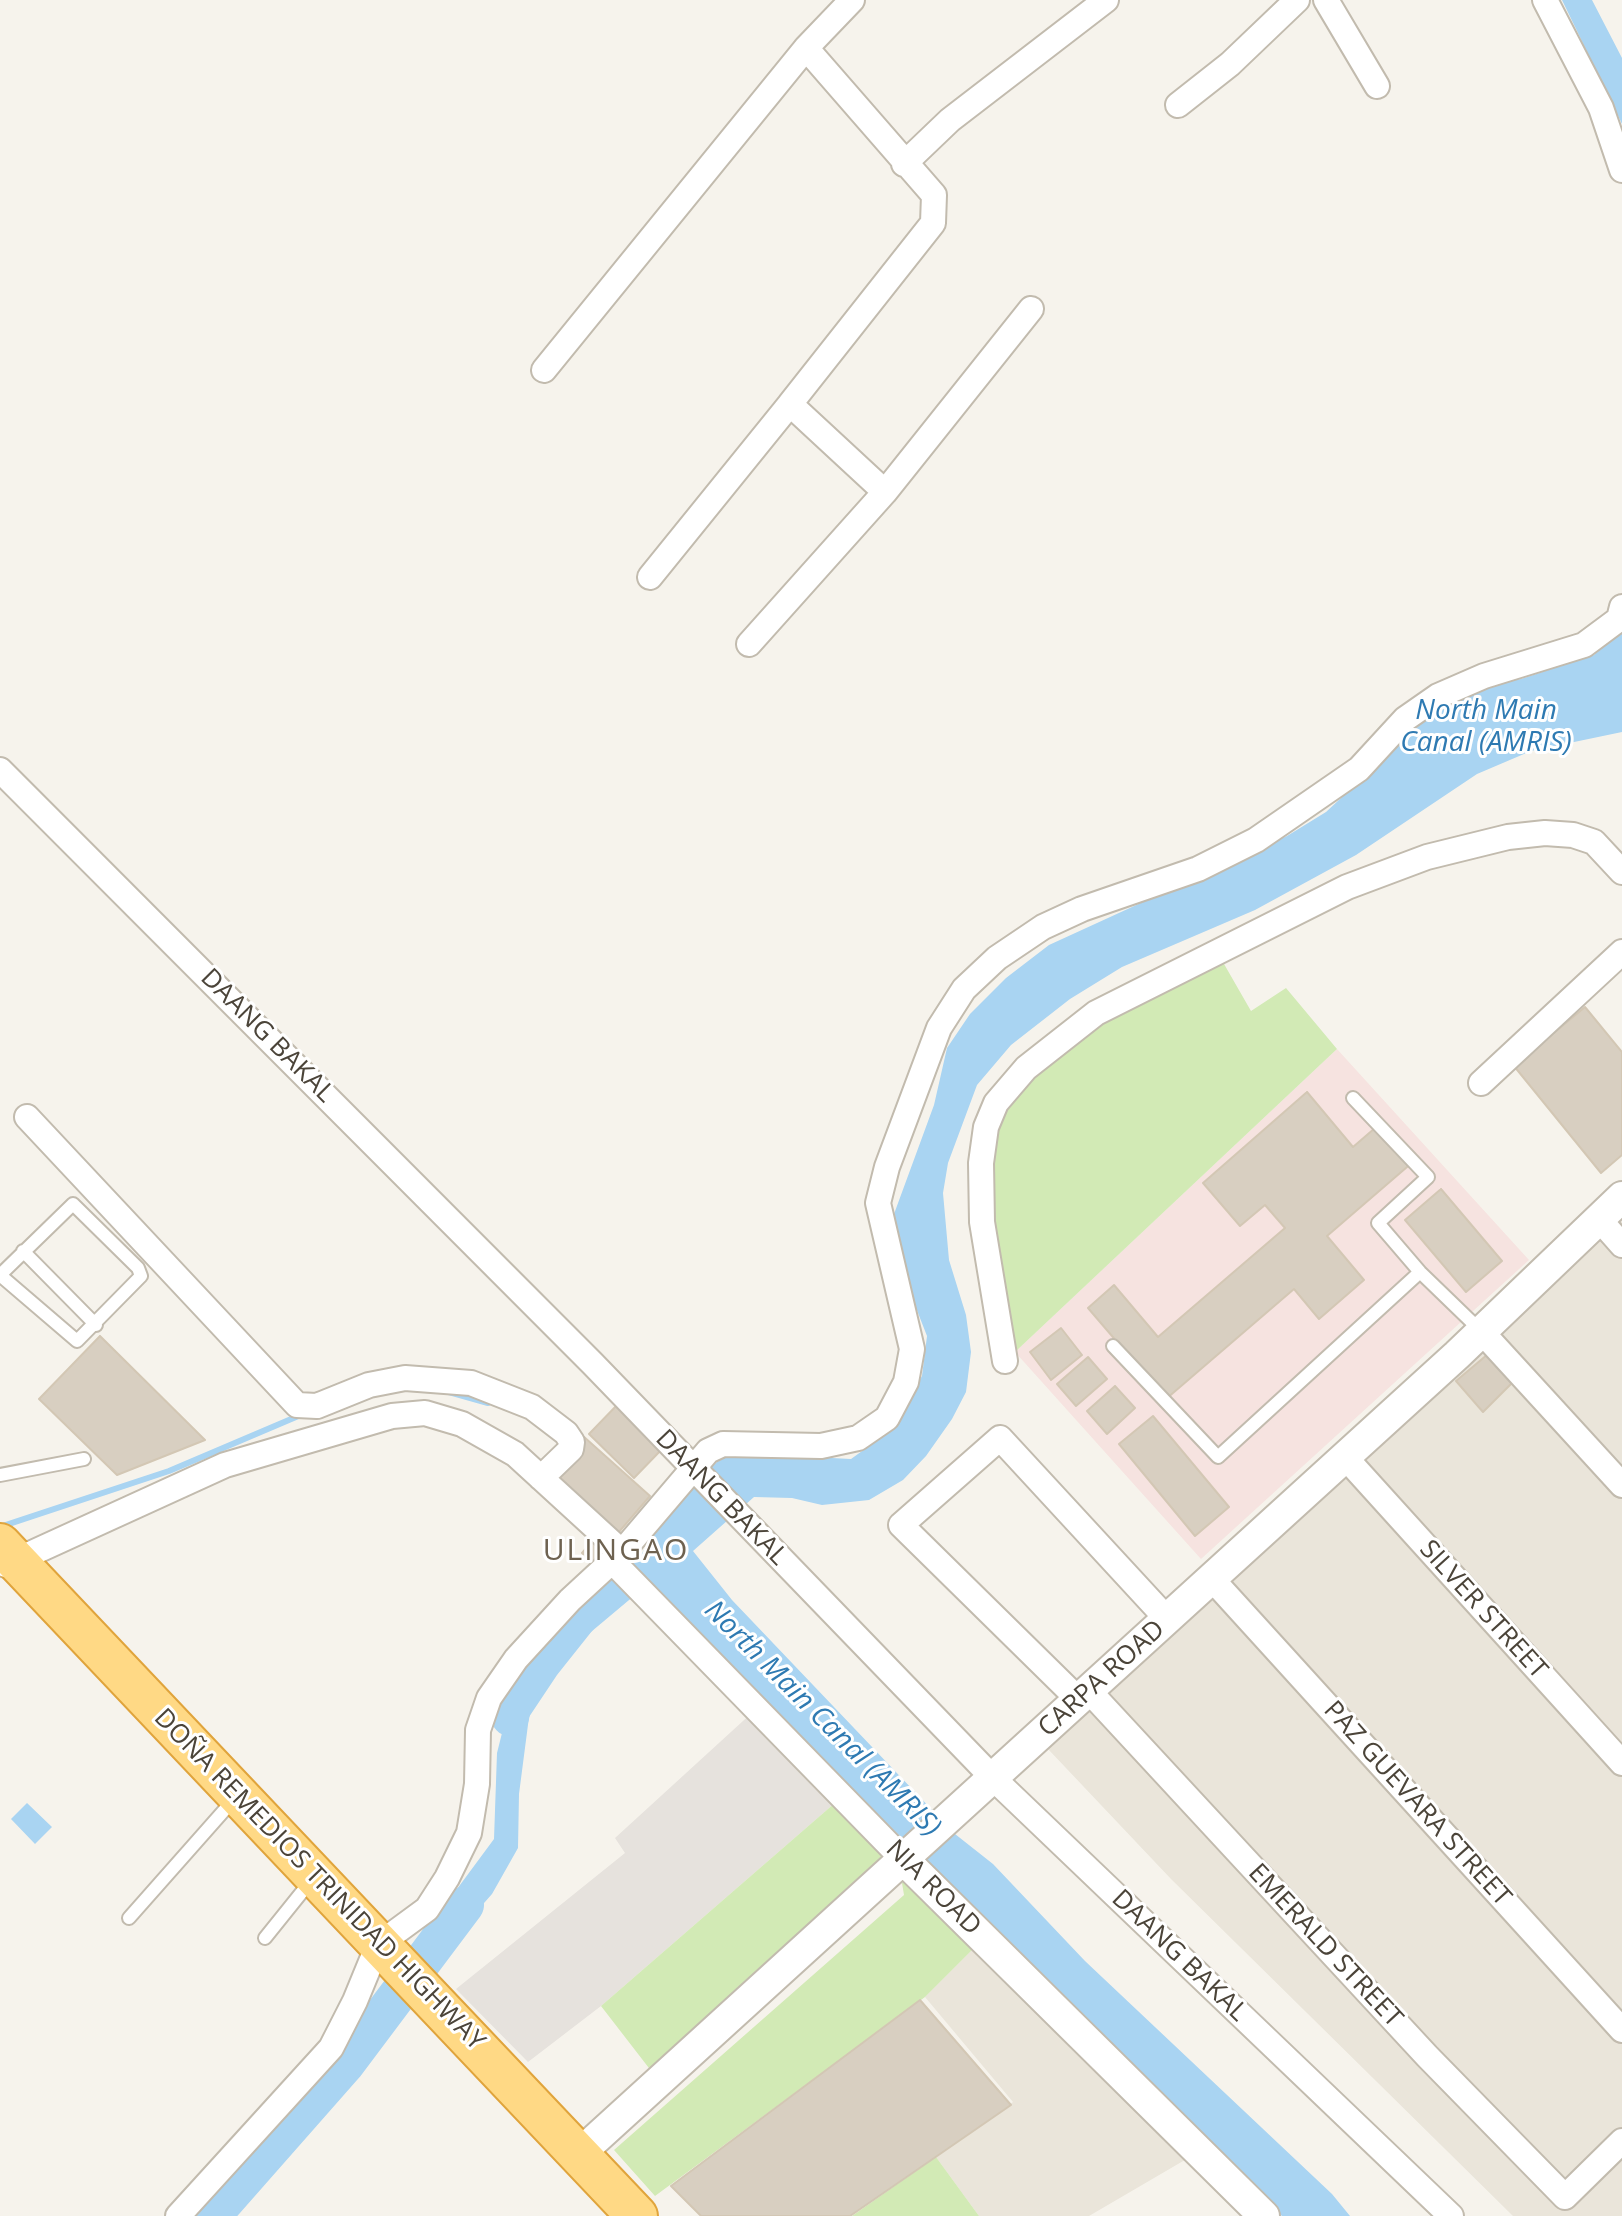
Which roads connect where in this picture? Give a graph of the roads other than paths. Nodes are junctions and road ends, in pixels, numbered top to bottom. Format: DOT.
graph roads {
  1 [pos="852,0"];
  2 [pos="1106,0"];
  3 [pos="1297,0"];
  4 [pos="1326,0"];
  5 [pos="1545,0"];
  6 [pos="806,48"];
  7 [pos="1377,86"];
  8 [pos="1178,105"];
  9 [pos="904,164"];
  10 [pos="1622,170"];
  11 [pos="1031,309"];
  12 [pos="544,370"];
  13 [pos="790,404"];
  14 [pos="885,492"];
  15 [pos="650,577"];
  16 [pos="1622,607"];
  17 [pos="749,644"];
  18 [pos="0,770"];
  19 [pos="1622,872"];
  20 [pos="1622,952"];
  21 [pos="1481,1083"];
  22 [pos="1353,1098"];
  23 [pos="27,1117"];
  24 [pos="1622,1197"];
  25 [pos="1599,1219"];
  26 [pos="1622,1245"];
  27 [pos="23,1251"];
  28 [pos="1420,1272"];
  29 [pos="0,1274"];
  30 [pos="96,1325"];
  31 [pos="1481,1331"];
  32 [pos="1113,1346"];
  33 [pos="1005,1361"];
  34 [pos="1345,1457"];
  35 [pos="84,1459"];
  36 [pos="697,1473"];
  37 [pos="0,1475"];
  38 [pos="541,1478"];
  39 [pos="1622,1485"];
  40 [pos="6,1556"];
  41 [pos="623,1566"];
  42 [pos="1212,1579"];
  43 [pos="1168,1620"];
  44 [pos="1084,1696"];
  45 [pos="1622,1763"];
  46 [pos="993,1778"];
  47 [pos="238,1795"];
  48 [pos="904,1853"];
  49 [pos="315,1876"];
  50 [pos="129,1918"];
  51 [pos="265,1938"];
  52 [pos="385,1953"];
  53 [pos="1622,2030"];
  54 [pos="1622,2141"];
  55 [pos="578,2155"];
  56 [pos="178,2216"];
  57 [pos="637,2216"];
  58 [pos="1264,2216"];
  59 [pos="1451,2216"];
  1 -- 6 [label="street"];
  2 -- 9 [label="street"];
  3 -- 8 [label="street"];
  4 -- 7 [label="street"];
  5 -- 10 [label="street"];
  6 -- 9 [label="street"];
  6 -- 12 [label="street"];
  9 -- 13 [label="street"];
  11 -- 14 [label="street"];
  13 -- 14 [label="street"];
  13 -- 15 [label="street"];
  14 -- 17 [label="street"];
  16 -- 36 [label="street"];
  18 -- 36 [label="street, DAANG BAKAL"];
  19 -- 33 [label="street"];
  20 -- 21 [label="street"];
  22 -- 28 [label="lane"];
  23 -- 38 [label="street"];
  24 -- 25 [label="street, CARPA ROAD"];
  25 -- 26 [label="street"];
  25 -- 31 [label="street, CARPA ROAD"];
  27 -- 29 [label="lane"];
  27 -- 30 [label="lane"];
  27 -- 30 [label="lane"];
  28 -- 31 [label="lane"];
  28 -- 32 [label="lane"];
  29 -- 30 [label="lane"];
  31 -- 34 [label="street, CARPA ROAD"];
  31 -- 39 [label="street"];
  34 -- 42 [label="street, CARPA ROAD"];
  34 -- 45 [label="street, SILVER STREET"];
  35 -- 37 [label="lane"];
  36 -- 41 [label="street"];
  36 -- 46 [label="street, DAANG BAKAL"];
  38 -- 40 [label="street, NIA ROAD"];
  38 -- 41 [label="street, NIA ROAD"];
  40 -- 47 [label="highway, DOÑA REMEDIOS TRINIDAD HIGHWAY"];
  41 -- 48 [label="street, NIA ROAD"];
  41 -- 52 [label="street"];
  42 -- 43 [label="street, CARPA ROAD"];
  42 -- 53 [label="street, PAZ GUEVARA STREET"];
  43 -- 44 [label="street, CARPA ROAD"];
  43 -- 44 [label="street, EMERALD STREET"];
  44 -- 46 [label="street, CARPA ROAD"];
  44 -- 54 [label="street, EMERALD STREET"];
  46 -- 48 [label="street, CARPA ROAD"];
  46 -- 59 [label="street, DAANG BAKAL"];
  47 -- 49 [label="highway, DOÑA REMEDIOS TRINIDAD HIGHWAY"];
  47 -- 50 [label="lane"];
  48 -- 55 [label="street, CARPA ROAD"];
  48 -- 58 [label="street, NIA ROAD"];
  49 -- 51 [label="lane"];
  49 -- 52 [label="highway, DOÑA REMEDIOS TRINIDAD HIGHWAY"];
  52 -- 55 [label="highway, DOÑA REMEDIOS TRINIDAD HIGHWAY"];
  52 -- 56 [label="street"];
  55 -- 57 [label="highway, DOÑA REMEDIOS TRINIDAD HIGHWAY"];
}
